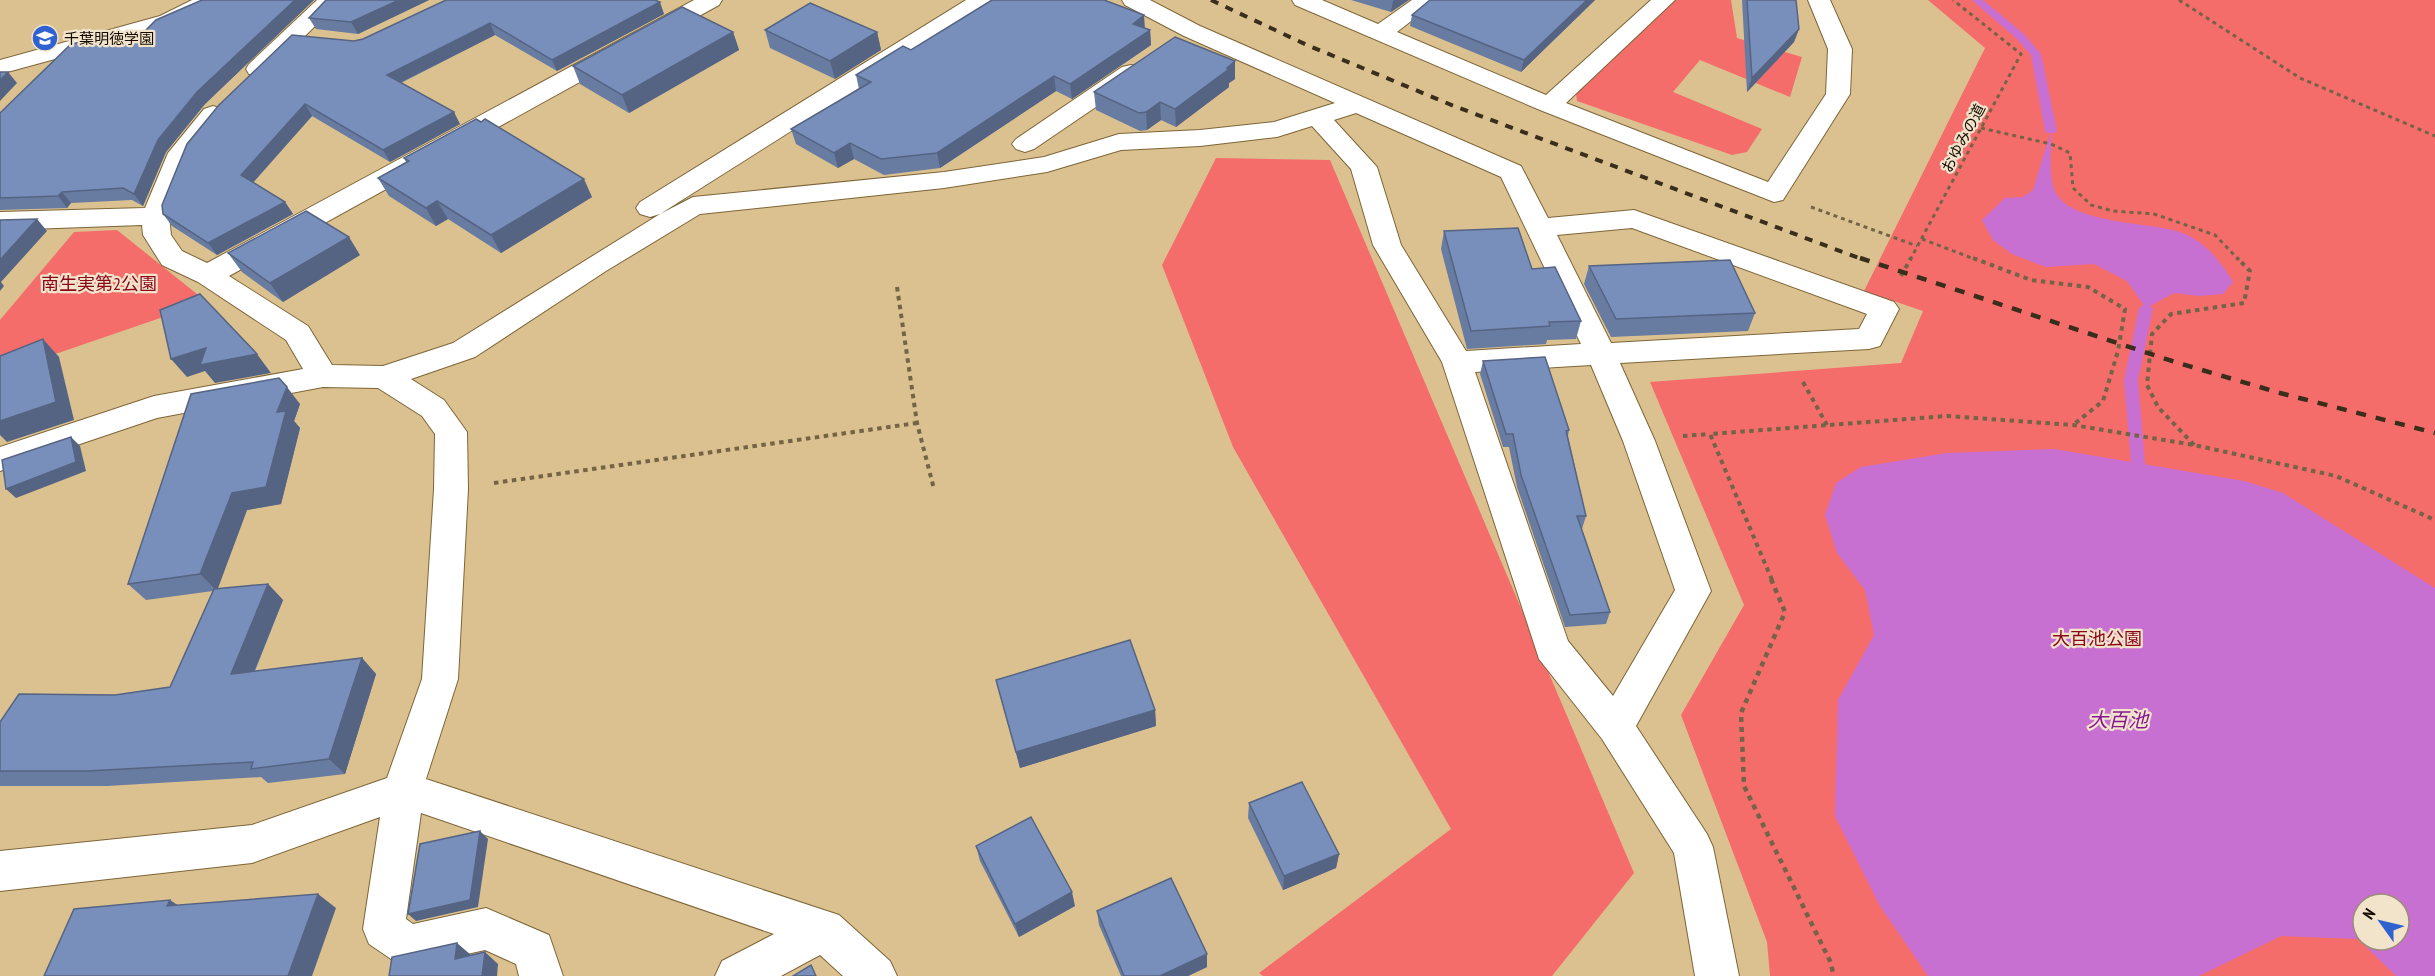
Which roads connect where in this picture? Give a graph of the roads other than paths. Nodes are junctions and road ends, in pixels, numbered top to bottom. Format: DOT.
graph roads {
  1 [pos="210,0"];
  2 [pos="330,0"];
  3 [pos="711,0"];
  4 [pos="981,0"];
  5 [pos="1132,0"];
  6 [pos="1302,0"];
  7 [pos="1427,0"];
  8 [pos="1664,0"];
  9 [pos="1819,0"];
  10 [pos="1380,34"];
  11 [pos="291,36"];
  12 [pos="326,40"];
  13 [pos="1172,44"];
  14 [pos="71,48"];
  15 [pos="0,67"];
  16 [pos="40,79"];
  17 [pos="1358,104"];
  18 [pos="1549,105"];
  19 [pos="1317,117"];
  20 [pos="1025,144"];
  21 [pos="155,216"];
  22 [pos="0,220"];
  23 [pos="1540,228"];
  24 [pos="208,275"];
  25 [pos="1602,354"];
  26 [pos="1457,362"];
  27 [pos="323,375"];
  28 [pos="384,377"];
  29 [pos="0,459"];
  30 [pos="1615,727"];
  31 [pos="404,790"];
  32 [pos="0,871"];
  33 [pos="824,930"];
  34 [pos="541,976"];
  35 [pos="737,976"];
  36 [pos="875,976"];
  37 [pos="1717,976"];
  1 -- 14 [label="street"];
  2 -- 11 [label="street"];
  3 -- 24 [label="street"];
  4 -- 28 [label="street"];
  5 -- 13 [label="street"];
  6 -- 10 [label="street"];
  7 -- 10 [label="street"];
  8 -- 18 [label="street"];
  9 -- 18 [label="street"];
  10 -- 18 [label="street"];
  11 -- 12 [label="street"];
  11 -- 21 [label="street"];
  13 -- 17 [label="street"];
  13 -- 20 [label="street"];
  14 -- 15 [label="street"];
  14 -- 16 [label="street"];
  17 -- 19 [label="street"];
  17 -- 23 [label="street"];
  19 -- 26 [label="street"];
  19 -- 28 [label="street"];
  21 -- 22 [label="street"];
  21 -- 24 [label="street"];
  23 -- 25 [label="street"];
  23 -- 25 [label="street"];
  24 -- 27 [label="street"];
  25 -- 26 [label="street"];
  25 -- 30 [label="street"];
  26 -- 30 [label="street"];
  27 -- 28 [label="street"];
  27 -- 29 [label="street"];
  28 -- 31 [label="street"];
  30 -- 37 [label="street"];
  31 -- 32 [label="street"];
  31 -- 33 [label="street"];
  31 -- 34 [label="street"];
  33 -- 35 [label="street"];
  33 -- 36 [label="street"];
}
